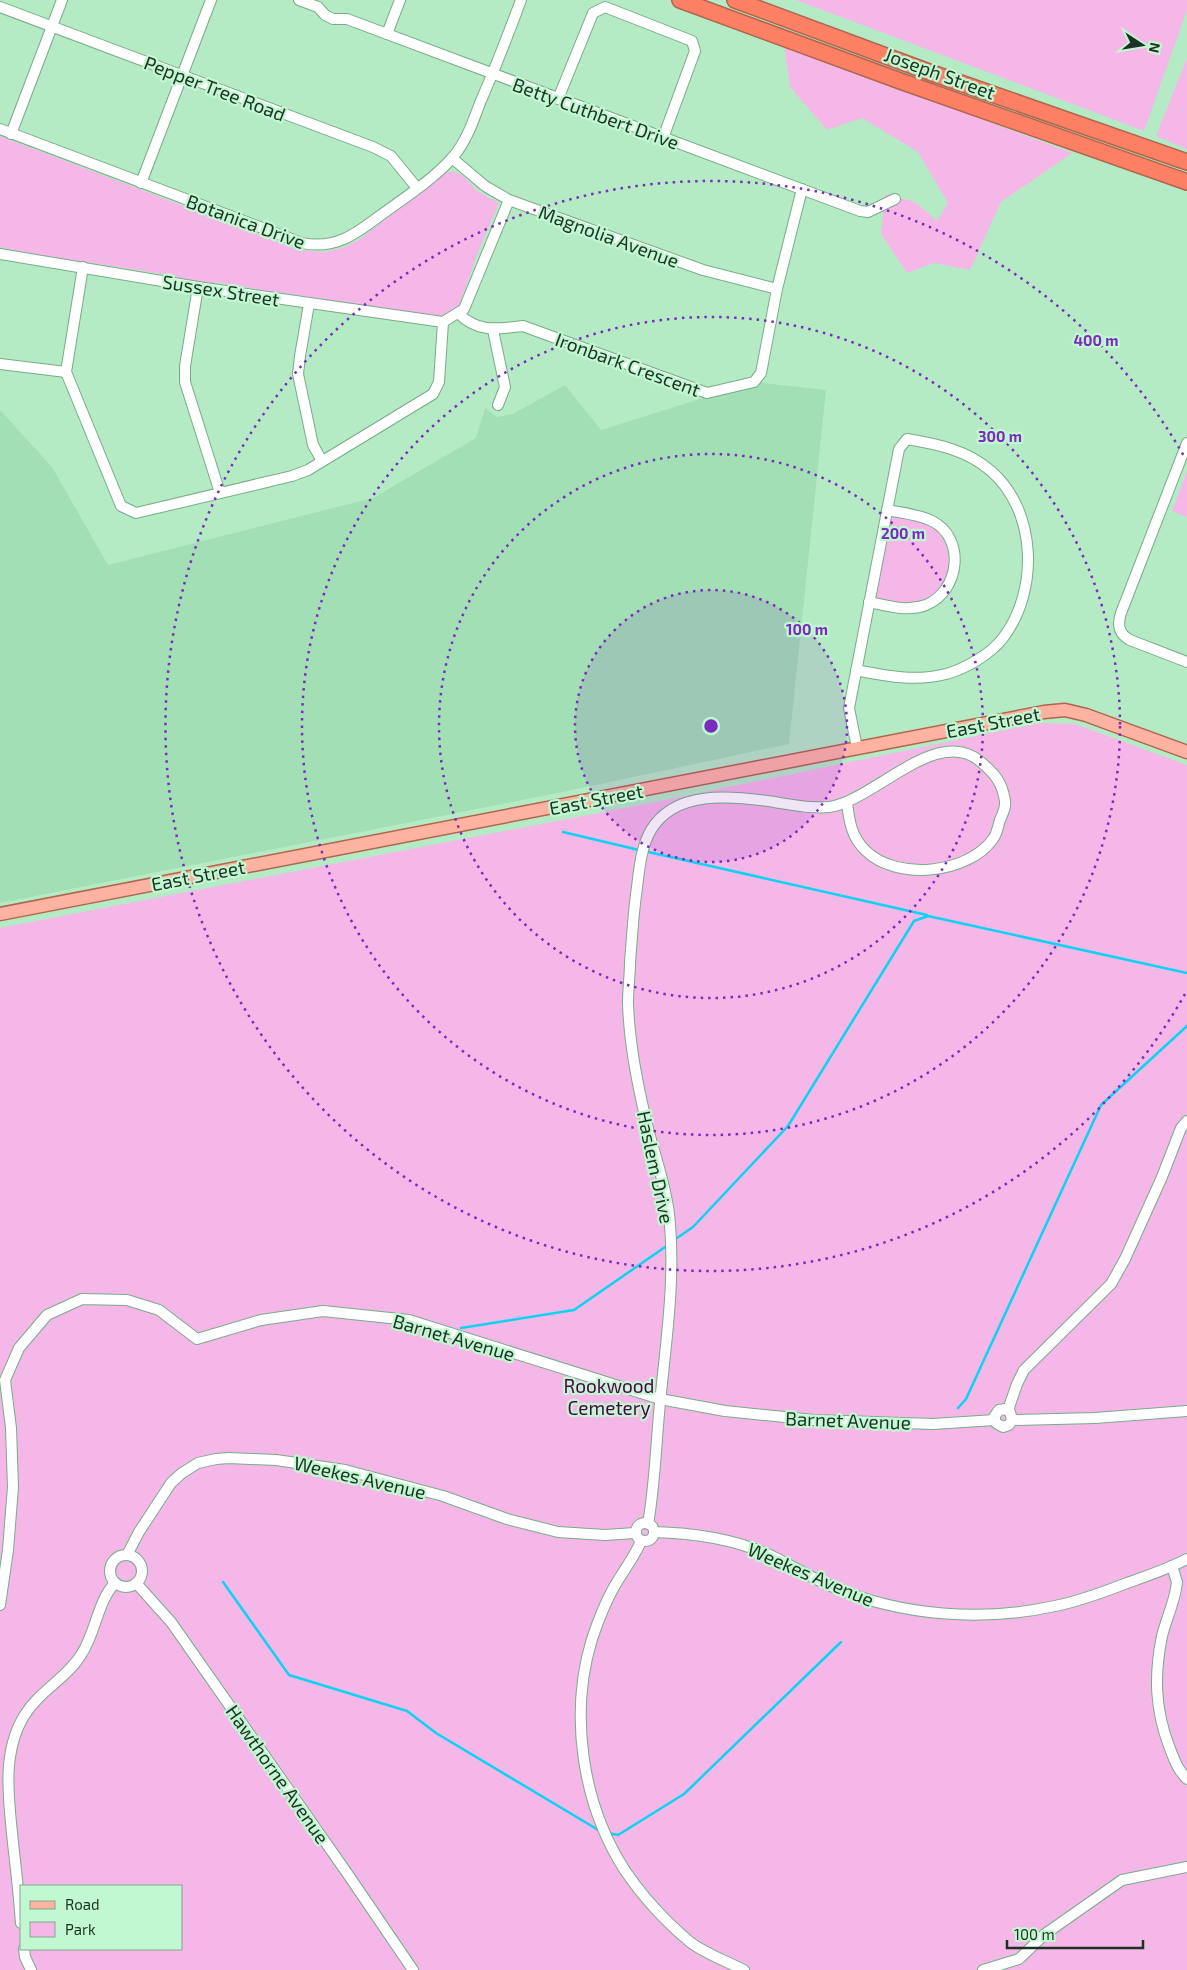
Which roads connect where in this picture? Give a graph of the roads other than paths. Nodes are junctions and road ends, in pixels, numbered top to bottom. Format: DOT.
graph roads {
  1 [pos="62,0"];
  2 [pos="211,0"];
  3 [pos="299,0"];
  4 [pos="400,0"];
  5 [pos="521,0"];
  6 [pos="680,0"];
  7 [pos="735,0"];
  8 [pos="0,7"];
  9 [pos="52,27"];
  10 [pos="387,34"];
  11 [pos="493,74"];
  12 [pos="183,75"];
  13 [pos="558,99"];
  14 [pos="0,129"];
  15 [pos="11,134"];
  16 [pos="663,138"];
  17 [pos="452,158"];
  18 [pos="1187,162"];
  19 [pos="1187,182"];
  20 [pos="141,183"];
  21 [pos="417,188"];
  22 [pos="802,190"];
  23 [pos="509,200"];
  24 [pos="895,200"];
  25 [pos="0,254"];
  26 [pos="83,267"];
  27 [pos="198,287"];
  28 [pos="777,289"];
  29 [pos="310,304"];
  30 [pos="458,313"];
  31 [pos="443,322"];
  32 [pos="493,330"];
  33 [pos="0,364"];
  34 [pos="66,372"];
  35 [pos="498,405"];
  36 [pos="1187,443"];
  37 [pos="322,461"];
  38 [pos="220,492"];
  39 [pos="887,510"];
  40 [pos="869,602"];
  41 [pos="1187,662"];
  42 [pos="856,670"];
  43 [pos="857,748"];
  44 [pos="1187,752"];
  45 [pos="846,802"];
  46 [pos="0,914"];
  47 [pos="1187,1121"];
  48 [pos="660,1399"];
  49 [pos="1008,1410"];
  50 [pos="1187,1410"];
  51 [pos="995,1420"];
  52 [pos="1012,1420"];
  53 [pos="648,1524"];
  54 [pos="654,1532"];
  55 [pos="638,1537"];
  56 [pos="127,1555"];
  57 [pos="1187,1559"];
  58 [pos="1172,1566"];
  59 [pos="115,1583"];
  60 [pos="136,1583"];
  61 [pos="0,1605"];
  62 [pos="1187,1779"];
  63 [pos="4,1788"];
  64 [pos="1187,1867"];
  65 [pos="20,1915"];
  66 [pos="24,1950"];
  67 [pos="31,1970"];
  68 [pos="413,1970"];
  69 [pos="744,1970"];
  70 [pos="983,1970"];
  1 -- 9 [label="street"];
  2 -- 12 [label="street"];
  3 -- 10 [label="street, Betty Cuthbert Drive"];
  4 -- 10 [label="street"];
  5 -- 11 [label="street, Botanica Drive"];
  6 -- 19 [label="highway, Joseph Street"];
  7 -- 18 [label="highway, Joseph Street"];
  8 -- 9 [label="street, Pepper Tree Road"];
  9 -- 12 [label="street, Pepper Tree Road"];
  9 -- 15 [label="street"];
  10 -- 11 [label="street, Betty Cuthbert Drive"];
  11 -- 13 [label="street, Betty Cuthbert Drive"];
  11 -- 17 [label="street, Botanica Drive"];
  12 -- 20 [label="street"];
  12 -- 21 [label="street, Pepper Tree Road"];
  13 -- 16 [label="street, Betty Cuthbert Drive"];
  13 -- 16 [label="street"];
  14 -- 15 [label="street, Botanica Drive"];
  15 -- 20 [label="street, Botanica Drive"];
  16 -- 22 [label="street, Betty Cuthbert Drive"];
  17 -- 21 [label="street, Botanica Drive"];
  17 -- 23 [label="street, Magnolia Avenue"];
  20 -- 21 [label="street, Botanica Drive"];
  22 -- 24 [label="street, Betty Cuthbert Drive"];
  22 -- 28 [label="street, Ironbark Crescent"];
  23 -- 28 [label="street, Magnolia Avenue"];
  23 -- 30 [label="street"];
  25 -- 26 [label="street, Sussex Street"];
  26 -- 27 [label="street, Sussex Street"];
  26 -- 34 [label="street"];
  27 -- 29 [label="street, Sussex Street"];
  27 -- 38 [label="street"];
  28 -- 32 [label="street, Ironbark Crescent"];
  29 -- 31 [label="street, Sussex Street"];
  29 -- 37 [label="street"];
  30 -- 31 [label="street"];
  30 -- 32 [label="street, Ironbark Crescent"];
  31 -- 37 [label="street"];
  32 -- 35 [label="street"];
  33 -- 34 [label="street"];
  34 -- 38 [label="street"];
  36 -- 41 [label="street"];
  37 -- 38 [label="street"];
  39 -- 40 [label="street"];
  39 -- 40 [label="street"];
  39 -- 42 [label="street"];
  40 -- 42 [label="street"];
  42 -- 43 [label="street"];
  43 -- 44 [label="main road, East Street"];
  43 -- 46 [label="main road, East Street"];
  45 -- 45 [label="street"];
  45 -- 48 [label="street, Haslem Drive"];
  47 -- 49 [label="street"];
  48 -- 51 [label="street, Barnet Avenue"];
  48 -- 53 [label="street, Haslem Drive"];
  48 -- 61 [label="street, Barnet Avenue"];
  49 -- 51 [label="street"];
  49 -- 52 [label="street"];
  50 -- 52 [label="street, Barnet Avenue"];
  51 -- 52 [label="street, Barnet Avenue"];
  53 -- 54 [label="street"];
  53 -- 55 [label="street"];
  54 -- 55 [label="street"];
  54 -- 58 [label="street, Weekes Avenue"];
  55 -- 56 [label="street, Weekes Avenue"];
  55 -- 69 [label="street"];
  56 -- 59 [label="street"];
  56 -- 60 [label="street"];
  57 -- 58 [label="street, Weekes Avenue"];
  58 -- 62 [label="street"];
  59 -- 60 [label="street"];
  59 -- 63 [label="street"];
  60 -- 68 [label="street, Hawthorne Avenue"];
  63 -- 65 [label="street"];
  64 -- 70 [label="street"];
  66 -- 67 [label="street"];
}
